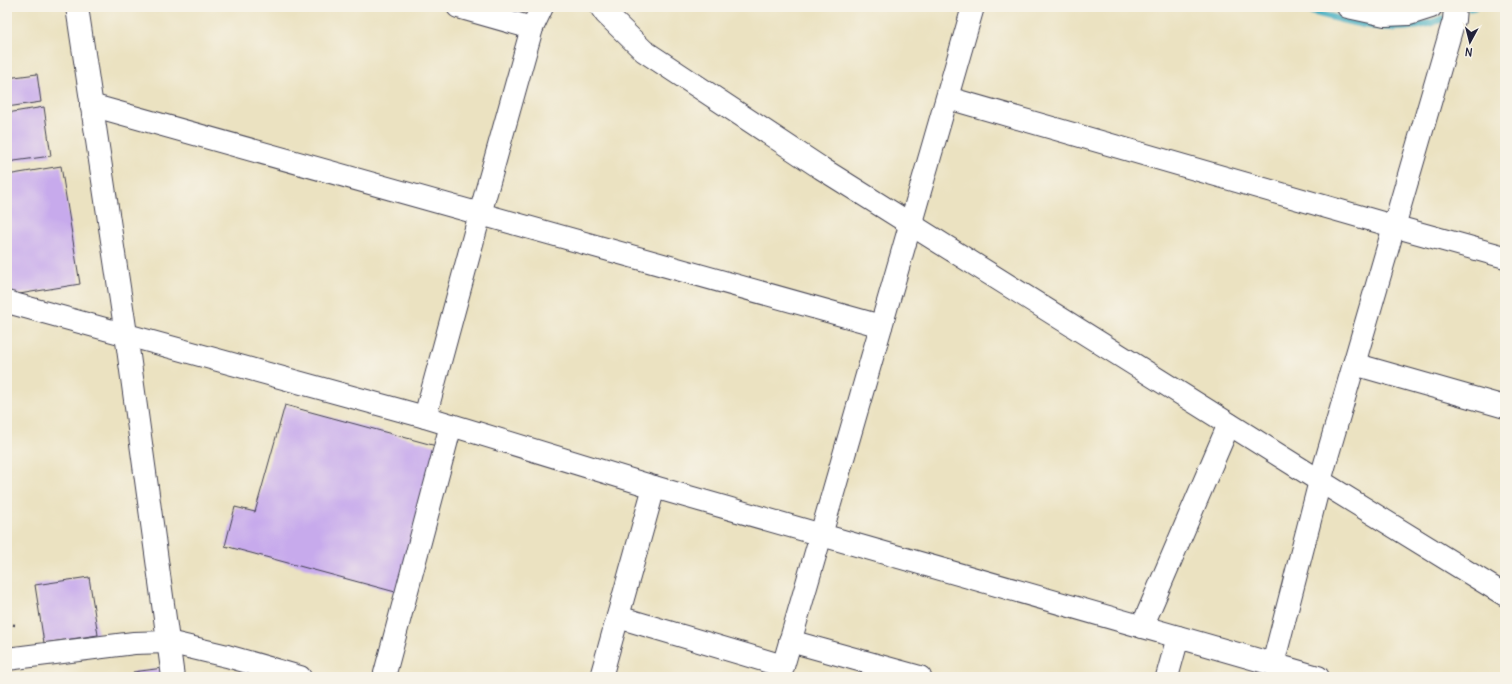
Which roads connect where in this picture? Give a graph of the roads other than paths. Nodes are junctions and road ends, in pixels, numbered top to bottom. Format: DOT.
graph roads {
  1 [pos="77,7"];
  2 [pos="458,7"];
  3 [pos="542,7"];
  4 [pos="601,7"];
  5 [pos="973,7"];
  6 [pos="1348,7"];
  7 [pos="1431,7"];
  8 [pos="1455,7"];
  9 [pos="532,28"];
  10 [pos="948,98"];
  11 [pos="91,105"];
  12 [pos="480,214"];
  13 [pos="912,224"];
  14 [pos="1393,226"];
  15 [pos="1505,257"];
  16 [pos="7,302"];
  17 [pos="881,326"];
  18 [pos="126,334"];
  19 [pos="1354,364"];
  20 [pos="1505,407"];
  21 [pos="425,417"];
  22 [pos="1230,424"];
  23 [pos="451,425"];
  24 [pos="1320,481"];
  25 [pos="654,487"];
  26 [pos="821,534"];
  27 [pos="1505,595"];
  28 [pos="618,617"];
  29 [pos="1142,627"];
  30 [pos="1178,637"];
  31 [pos="790,641"];
  32 [pos="168,642"];
  33 [pos="7,658"];
  34 [pos="1273,664"];
  35 [pos="781,671"];
  36 [pos="173,677"];
  37 [pos="300,677"];
  38 [pos="384,677"];
  39 [pos="601,677"];
  40 [pos="920,677"];
  41 [pos="1167,677"];
  42 [pos="1318,677"];
  1 -- 11 [label="street"];
  2 -- 9 [label="street"];
  3 -- 9 [label="street"];
  4 -- 13 [label="street"];
  5 -- 10 [label="street"];
  6 -- 7 [label="street"];
  8 -- 14 [label="street"];
  9 -- 12 [label="street"];
  10 -- 13 [label="street"];
  10 -- 14 [label="street"];
  11 -- 12 [label="street"];
  11 -- 18 [label="street"];
  12 -- 17 [label="street"];
  12 -- 21 [label="street"];
  13 -- 17 [label="street"];
  13 -- 22 [label="street"];
  14 -- 15 [label="street"];
  14 -- 19 [label="street"];
  16 -- 18 [label="street"];
  17 -- 26 [label="street"];
  18 -- 21 [label="street"];
  18 -- 32 [label="street"];
  19 -- 20 [label="street"];
  19 -- 24 [label="street"];
  21 -- 23 [label="street"];
  22 -- 24 [label="street"];
  22 -- 29 [label="street"];
  23 -- 25 [label="street"];
  23 -- 38 [label="street"];
  24 -- 27 [label="street"];
  24 -- 34 [label="street"];
  25 -- 26 [label="street"];
  25 -- 28 [label="street"];
  26 -- 29 [label="street"];
  26 -- 31 [label="street"];
  28 -- 35 [label="street"];
  28 -- 39 [label="street"];
  29 -- 30 [label="street"];
  30 -- 34 [label="street"];
  30 -- 41 [label="street"];
  31 -- 35 [label="street"];
  31 -- 40 [label="street"];
  32 -- 33 [label="street"];
  32 -- 36 [label="street"];
  32 -- 37 [label="street"];
  34 -- 42 [label="street"];
}
